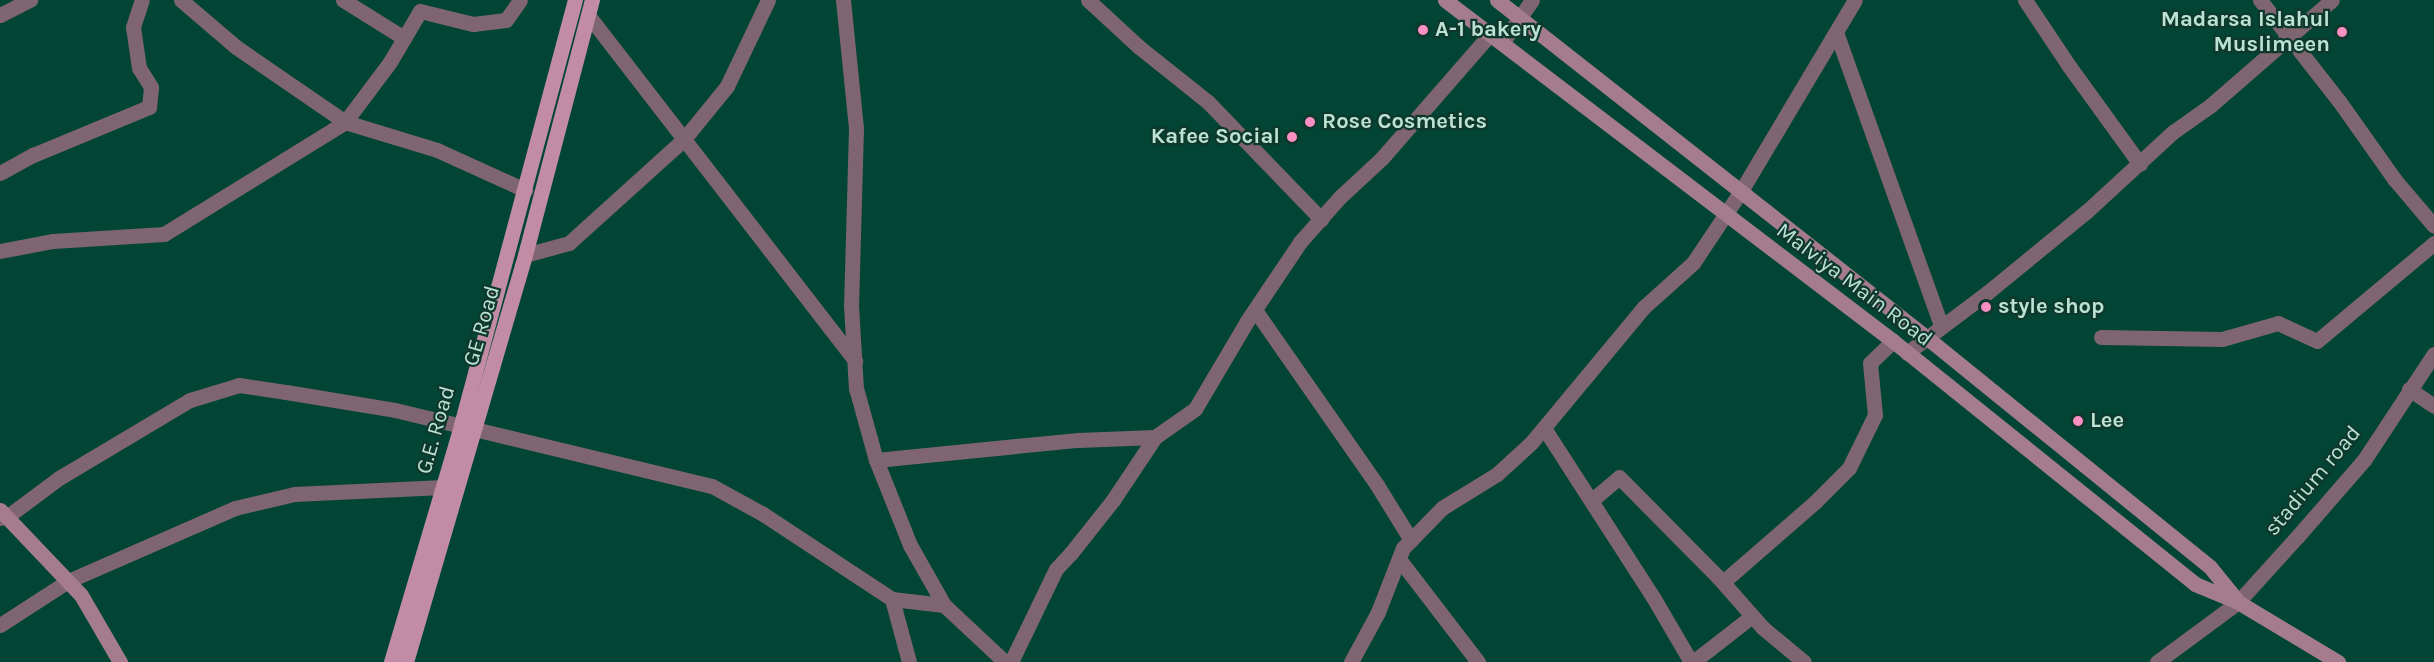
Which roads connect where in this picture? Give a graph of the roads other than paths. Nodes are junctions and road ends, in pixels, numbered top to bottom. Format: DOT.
graph roads {
  1 [pos="30,0"];
  2 [pos="142,0"];
  3 [pos="181,0"];
  4 [pos="343,0"];
  5 [pos="520,0"];
  6 [pos="575,0"];
  7 [pos="768,0"];
  8 [pos="843,0"];
  9 [pos="1088,0"];
  10 [pos="1445,0"];
  11 [pos="1497,0"];
  12 [pos="1532,0"];
  13 [pos="1855,0"];
  14 [pos="2025,0"];
  15 [pos="2260,0"];
  16 [pos="2332,0"];
  17 [pos="590,7"];
  18 [pos="0,15"];
  19 [pos="1519,16"];
  20 [pos="1836,32"];
  21 [pos="404,38"];
  22 [pos="1496,38"];
  23 [pos="2290,39"];
  24 [pos="345,122"];
  25 [pos="684,139"];
  26 [pos="2140,164"];
  27 [pos="0,173"];
  28 [pos="525,190"];
  29 [pos="1741,191"];
  30 [pos="1724,214"];
  31 [pos="1321,219"];
  32 [pos="2434,226"];
  33 [pos="2434,243"];
  34 [pos="0,251"];
  35 [pos="525,255"];
  36 [pos="1255,310"];
  37 [pos="1941,326"];
  38 [pos="1926,337"];
  39 [pos="2101,337"];
  40 [pos="1893,341"];
  41 [pos="1906,353"];
  42 [pos="2434,354"];
  43 [pos="855,361"];
  44 [pos="2409,389"];
  45 [pos="2434,406"];
  46 [pos="468,427"];
  47 [pos="1544,428"];
  48 [pos="1155,437"];
  49 [pos="876,460"];
  50 [pos="443,487"];
  51 [pos="1592,500"];
  52 [pos="2,515"];
  53 [pos="1411,540"];
  54 [pos="1399,559"];
  55 [pos="68,581"];
  56 [pos="1723,582"];
  57 [pos="892,599"];
  58 [pos="2238,602"];
  59 [pos="944,605"];
  60 [pos="1752,616"];
  61 [pos="0,625"];
  62 [pos="120,662"];
  63 [pos="390,662"];
  64 [pos="406,662"];
  65 [pos="909,662"];
  66 [pos="1005,662"];
  67 [pos="1011,662"];
  68 [pos="1351,662"];
  69 [pos="1478,662"];
  70 [pos="1692,662"];
  71 [pos="1804,662"];
  72 [pos="2157,662"];
  73 [pos="2338,662"];
  1 -- 18 [label="street"];
  2 -- 27 [label="street"];
  3 -- 24 [label="street"];
  4 -- 21 [label="street"];
  5 -- 21 [label="street"];
  6 -- 28 [label="main road, G.E. Road"];
  7 -- 25 [label="street"];
  8 -- 43 [label="street"];
  9 -- 31 [label="street"];
  10 -- 22 [label="street, Malviya Main Road"];
  11 -- 19 [label="street, Malviya Main Road"];
  12 -- 19 [label="street"];
  13 -- 20 [label="street"];
  14 -- 26 [label="street"];
  15 -- 23 [label="street"];
  16 -- 23 [label="street"];
  17 -- 25 [label="street"];
  17 -- 35 [label="main road, GE Road"];
  19 -- 22 [label="street"];
  19 -- 29 [label="street, Malviya Main Road"];
  20 -- 29 [label="street"];
  20 -- 37 [label="street"];
  21 -- 24 [label="street"];
  22 -- 30 [label="street, Malviya Main Road"];
  22 -- 31 [label="street"];
  23 -- 26 [label="street"];
  23 -- 32 [label="street"];
  24 -- 28 [label="street"];
  24 -- 34 [label="street"];
  25 -- 35 [label="street"];
  25 -- 43 [label="street"];
  26 -- 37 [label="street"];
  28 -- 46 [label="main road, G.E. Road"];
  29 -- 30 [label="street"];
  29 -- 38 [label="street, Malviya Main Road"];
  30 -- 40 [label="street, Malviya Main Road"];
  30 -- 47 [label="street"];
  31 -- 36 [label="street"];
  33 -- 39 [label="street"];
  35 -- 46 [label="main road, GE Road"];
  36 -- 48 [label="street"];
  36 -- 53 [label="street"];
  37 -- 38 [label="street"];
  38 -- 41 [label="street"];
  38 -- 58 [label="street, Malviya Main Road"];
  40 -- 41 [label="street, Malviya Main Road"];
  40 -- 56 [label="street"];
  41 -- 58 [label="street, Malviya Main Road"];
  42 -- 44 [label="street, stadium road"];
  43 -- 49 [label="street"];
  44 -- 45 [label="street"];
  44 -- 58 [label="street, stadium road"];
  46 -- 50 [label="main road, G.E. Road"];
  46 -- 52 [label="street"];
  46 -- 57 [label="street"];
  46 -- 64 [label="main road, GE Road"];
  47 -- 51 [label="street"];
  47 -- 53 [label="street"];
  48 -- 49 [label="street"];
  48 -- 67 [label="street"];
  49 -- 59 [label="street"];
  50 -- 55 [label="street"];
  50 -- 63 [label="main road, G.E. Road"];
  51 -- 56 [label="street"];
  51 -- 70 [label="street"];
  52 -- 55 [label="street"];
  53 -- 54 [label="street"];
  54 -- 68 [label="street"];
  54 -- 69 [label="street"];
  55 -- 61 [label="street"];
  55 -- 62 [label="street"];
  56 -- 60 [label="street"];
  57 -- 59 [label="street"];
  57 -- 65 [label="street"];
  58 -- 72 [label="street, stadium road"];
  58 -- 73 [label="street, Malviya Main Road"];
  59 -- 66 [label="street"];
  60 -- 70 [label="street"];
  60 -- 71 [label="street"];
}
